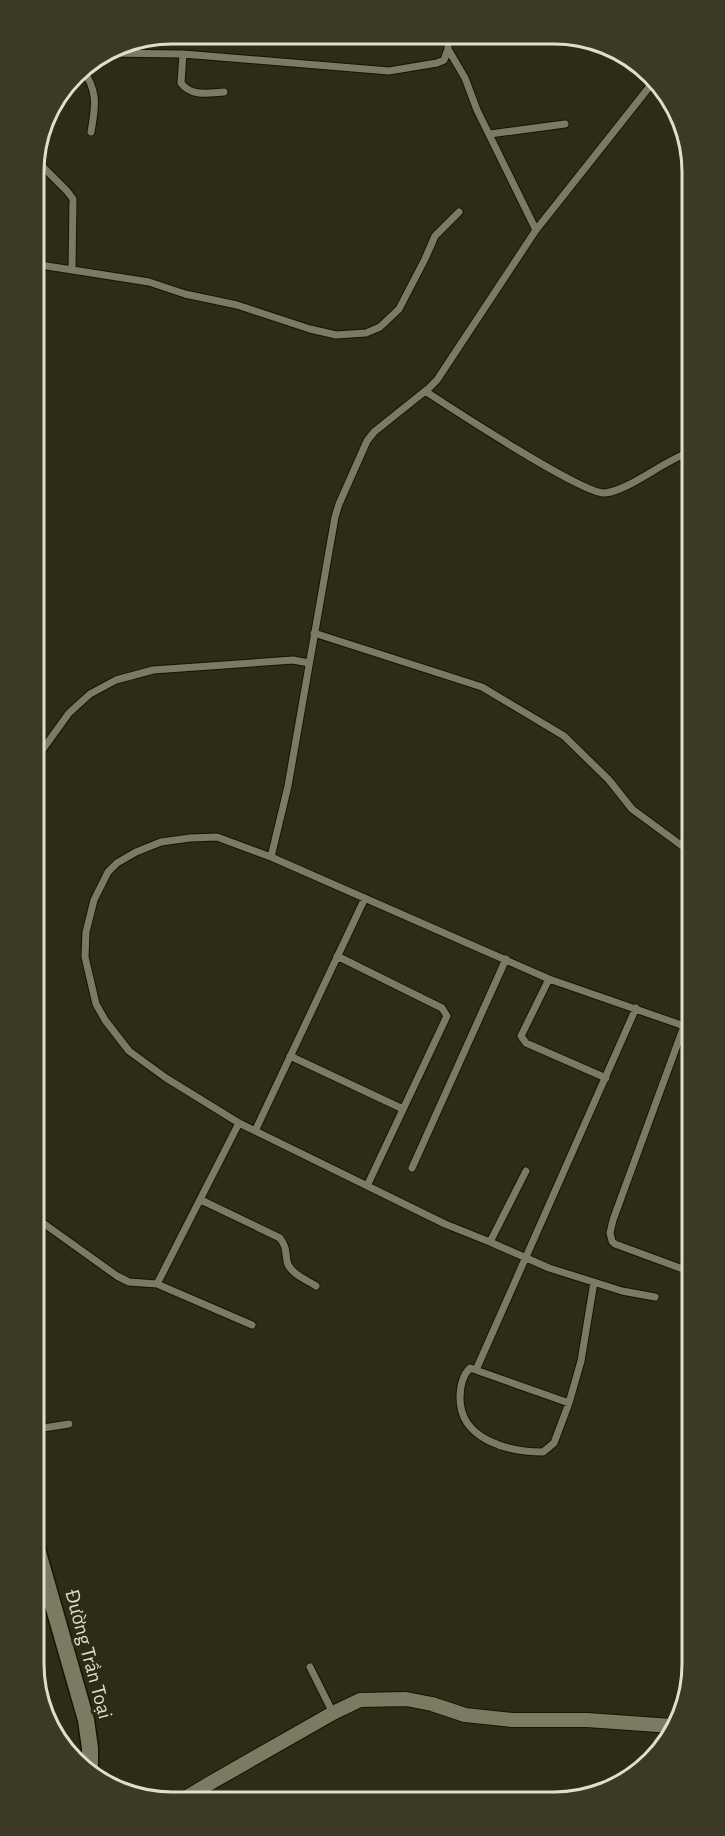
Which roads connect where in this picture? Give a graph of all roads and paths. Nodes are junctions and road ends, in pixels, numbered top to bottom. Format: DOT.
graph roads {
  1 [pos="448,44"];
  2 [pos="448,49"];
  3 [pos="123,53"];
  4 [pos="183,54"];
  5 [pos="87,75"];
  6 [pos="650,87"];
  7 [pos="224,92"];
  8 [pos="565,124"];
  9 [pos="91,132"];
  10 [pos="490,135"];
  11 [pos="44,168"];
  12 [pos="459,212"];
  13 [pos="536,230"];
  14 [pos="44,266"];
  15 [pos="72,270"];
  16 [pos="424,392"];
  17 [pos="682,456"];
  18 [pos="314,633"];
  19 [pos="309,663"];
  20 [pos="44,748"];
  21 [pos="682,846"];
  22 [pos="271,857"];
  23 [pos="365,898"];
  24 [pos="337,956"];
  25 [pos="506,959"];
  26 [pos="549,979"];
  27 [pos="636,1008"];
  28 [pos="681,1025"];
  29 [pos="681,1041"];
  30 [pos="290,1056"];
  31 [pos="606,1078"];
  32 [pos="404,1109"];
  33 [pos="239,1123"];
  34 [pos="255,1131"];
  35 [pos="412,1168"];
  36 [pos="526,1171"];
  37 [pos="368,1186"];
  38 [pos="201,1200"];
  39 [pos="44,1224"];
  40 [pos="490,1242"];
  41 [pos="526,1259"];
  42 [pos="681,1268"];
  43 [pos="594,1282"];
  44 [pos="157,1284"];
  45 [pos="316,1286"];
  46 [pos="655,1297"];
  47 [pos="252,1325"];
  48 [pos="476,1370"];
  49 [pos="569,1402"];
  50 [pos="69,1424"];
  51 [pos="44,1428"];
  52 [pos="44,1573"];
  53 [pos="310,1667"];
  54 [pos="333,1713"];
  55 [pos="666,1726"];
  56 [pos="90,1763"];
  57 [pos="195,1792"];
  1 -- 2 [label="lane"];
  2 -- 4 [label="lane"];
  2 -- 10 [label="lane"];
  3 -- 4 [label="lane"];
  4 -- 7 [label="lane"];
  5 -- 9 [label="lane"];
  6 -- 13 [label="lane"];
  8 -- 10 [label="lane"];
  10 -- 13 [label="lane"];
  11 -- 15 [label="lane"];
  12 -- 15 [label="lane"];
  13 -- 16 [label="lane"];
  14 -- 15 [label="lane"];
  16 -- 17 [label="lane"];
  16 -- 18 [label="lane"];
  18 -- 19 [label="lane"];
  18 -- 21 [label="lane"];
  19 -- 20 [label="lane"];
  19 -- 22 [label="lane"];
  22 -- 23 [label="lane"];
  22 -- 33 [label="lane"];
  23 -- 24 [label="lane"];
  23 -- 25 [label="lane"];
  24 -- 30 [label="lane"];
  24 -- 32 [label="lane"];
  25 -- 26 [label="lane"];
  25 -- 35 [label="lane"];
  26 -- 27 [label="lane"];
  26 -- 31 [label="lane"];
  27 -- 28 [label="lane"];
  27 -- 31 [label="lane"];
  29 -- 42 [label="lane"];
  30 -- 32 [label="lane"];
  30 -- 34 [label="lane"];
  31 -- 41 [label="lane"];
  32 -- 37 [label="lane"];
  33 -- 34 [label="lane"];
  33 -- 38 [label="lane"];
  34 -- 37 [label="lane"];
  36 -- 40 [label="lane"];
  37 -- 40 [label="lane"];
  38 -- 44 [label="lane"];
  38 -- 45 [label="lane"];
  39 -- 44 [label="lane"];
  40 -- 41 [label="lane"];
  41 -- 43 [label="lane"];
  41 -- 48 [label="lane"];
  43 -- 46 [label="lane"];
  43 -- 49 [label="lane"];
  44 -- 47 [label="lane"];
  48 -- 49 [label="lane"];
  48 -- 49 [label="lane"];
  50 -- 51 [label="lane"];
  52 -- 56 [label="street, Đường Trần Toại"];
  53 -- 54 [label="lane"];
  54 -- 55 [label="street"];
  54 -- 57 [label="street"];
}
